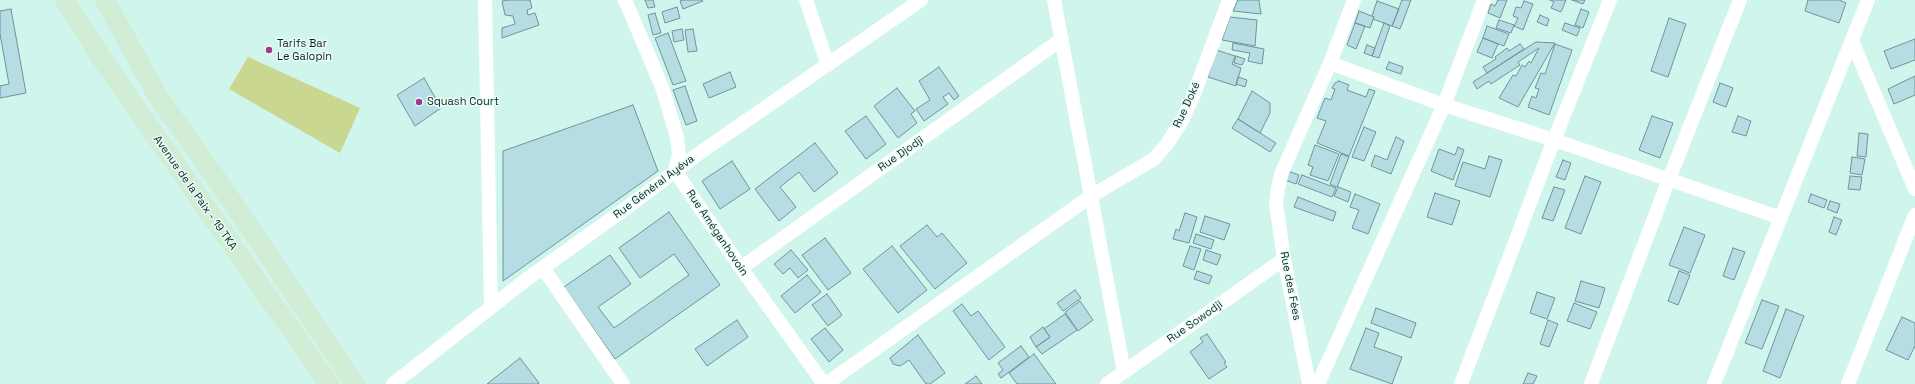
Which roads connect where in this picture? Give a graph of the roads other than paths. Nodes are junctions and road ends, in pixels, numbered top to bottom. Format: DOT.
graph roads {
  1 [pos="65,0"];
  2 [pos="105,0"];
  3 [pos="484,0"];
  4 [pos="625,0"];
  5 [pos="806,0"];
  6 [pos="921,0"];
  7 [pos="1054,0"];
  8 [pos="1228,0"];
  9 [pos="1354,0"];
  10 [pos="1484,0"];
  11 [pos="1610,0"];
  12 [pos="1740,0"];
  13 [pos="1868,0"];
  14 [pos="1062,39"];
  15 [pos="1852,41"];
  16 [pos="1330,63"];
  17 [pos="828,65"];
  18 [pos="1444,105"];
  19 [pos="1554,140"];
  20 [pos="675,171"];
  21 [pos="1669,179"];
  22 [pos="1915,189"];
  23 [pos="1091,196"];
  24 [pos="1781,218"];
  25 [pos="1915,218"];
  26 [pos="1284,259"];
  27 [pos="543,268"];
  28 [pos="741,268"];
  29 [pos="491,306"];
  30 [pos="1124,372"];
  31 [pos="329,384"];
  32 [pos="355,384"];
  33 [pos="393,384"];
  34 [pos="622,384"];
  35 [pos="825,384"];
  36 [pos="1107,384"];
  37 [pos="1309,384"];
  38 [pos="1318,384"];
  39 [pos="1462,384"];
  40 [pos="1591,384"];
  41 [pos="1714,384"];
  42 [pos="1848,384"];
  1 -- 31 [label="main road, Avenue de la Paix - 19 TKA"];
  2 -- 32 [label="main road"];
  3 -- 29 [label="street"];
  4 -- 20 [label="street"];
  5 -- 17 [label="street"];
  6 -- 17 [label="street, Rue Général Ayéva"];
  7 -- 14 [label="street"];
  8 -- 23 [label="street, Rue Doké"];
  9 -- 16 [label="street, Rue des Fées"];
  10 -- 18 [label="street"];
  11 -- 19 [label="street"];
  12 -- 21 [label="street"];
  13 -- 15 [label="street"];
  14 -- 23 [label="street"];
  14 -- 28 [label="street, Rue Djodji"];
  15 -- 22 [label="street"];
  15 -- 24 [label="street"];
  16 -- 18 [label="street"];
  16 -- 26 [label="street, Rue des Fées"];
  17 -- 20 [label="street, Rue Général Ayéva"];
  18 -- 19 [label="street"];
  18 -- 38 [label="street"];
  19 -- 21 [label="street"];
  19 -- 39 [label="street"];
  20 -- 27 [label="street, Rue Général Ayéva"];
  20 -- 28 [label="street, Rue Améganhovoin"];
  21 -- 24 [label="street"];
  21 -- 40 [label="street"];
  23 -- 30 [label="street"];
  23 -- 35 [label="street, Rue Doké"];
  24 -- 41 [label="street"];
  25 -- 42 [label="street"];
  26 -- 30 [label="street, Rue Sowodji"];
  26 -- 37 [label="street, Rue des Fées"];
  27 -- 29 [label="street, Rue Général Ayéva"];
  27 -- 34 [label="street"];
  28 -- 35 [label="street, Rue Améganhovoin"];
  29 -- 33 [label="street, Rue Général Ayéva"];
  30 -- 36 [label="street, Rue Sowodji"];
}
